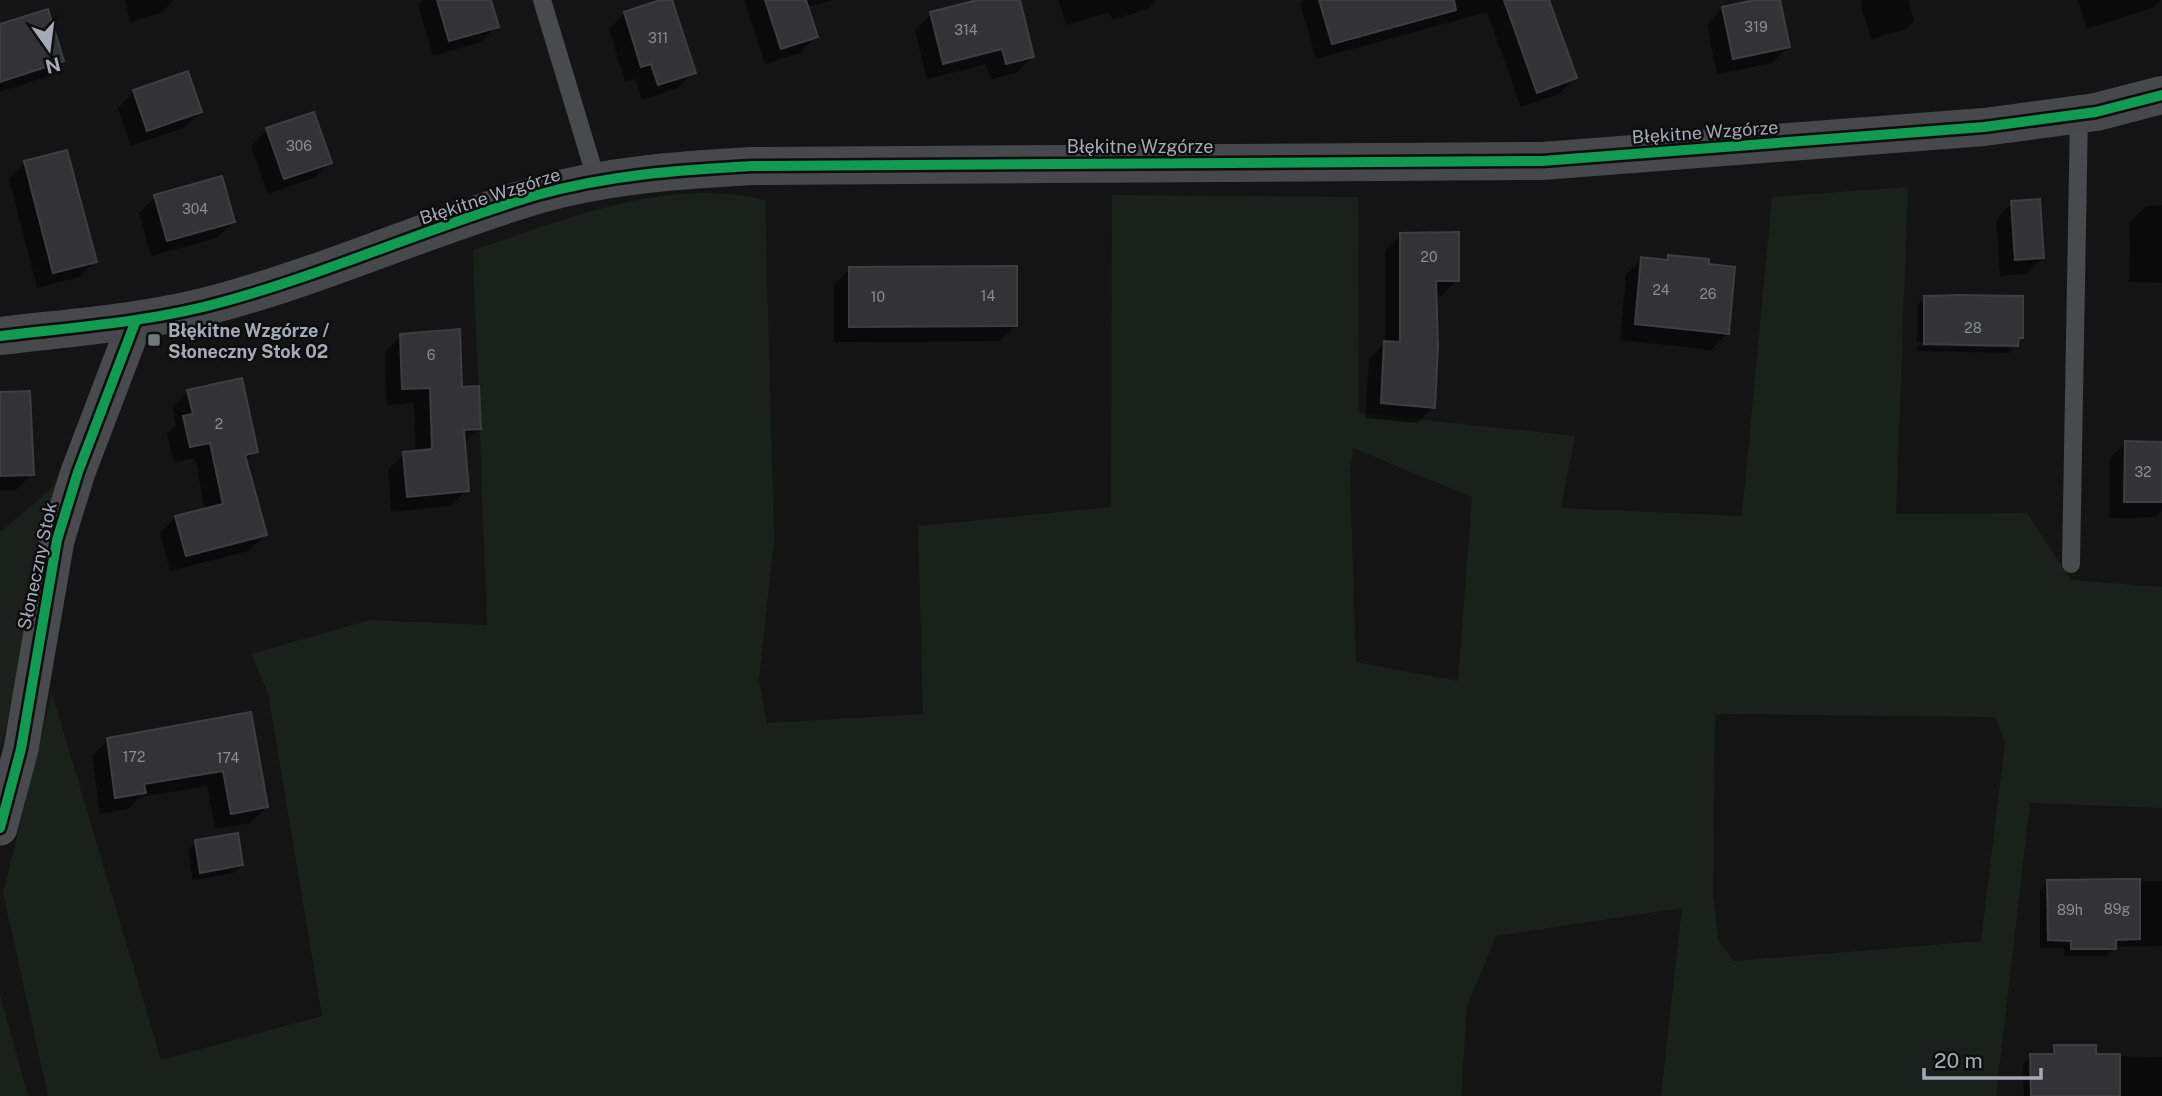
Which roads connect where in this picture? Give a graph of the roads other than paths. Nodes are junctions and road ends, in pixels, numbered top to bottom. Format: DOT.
graph roads {
  1 [pos="542,0"];
  2 [pos="2162,95"];
  3 [pos="2079,115"];
  4 [pos="597,182"];
  5 [pos="136,320"];
  6 [pos="0,336"];
  7 [pos="2071,564"];
  8 [pos="0,828"];
  1 -- 4 [label="lane"];
  2 -- 3 [label="street, Błękitne Wzgórze"];
  3 -- 4 [label="street, Błękitne Wzgórze"];
  3 -- 7 [label="lane"];
  4 -- 5 [label="street, Błękitne Wzgórze"];
  5 -- 6 [label="street, Błękitne Wzgórze"];
  5 -- 8 [label="street, Słoneczny Stok"];
}
